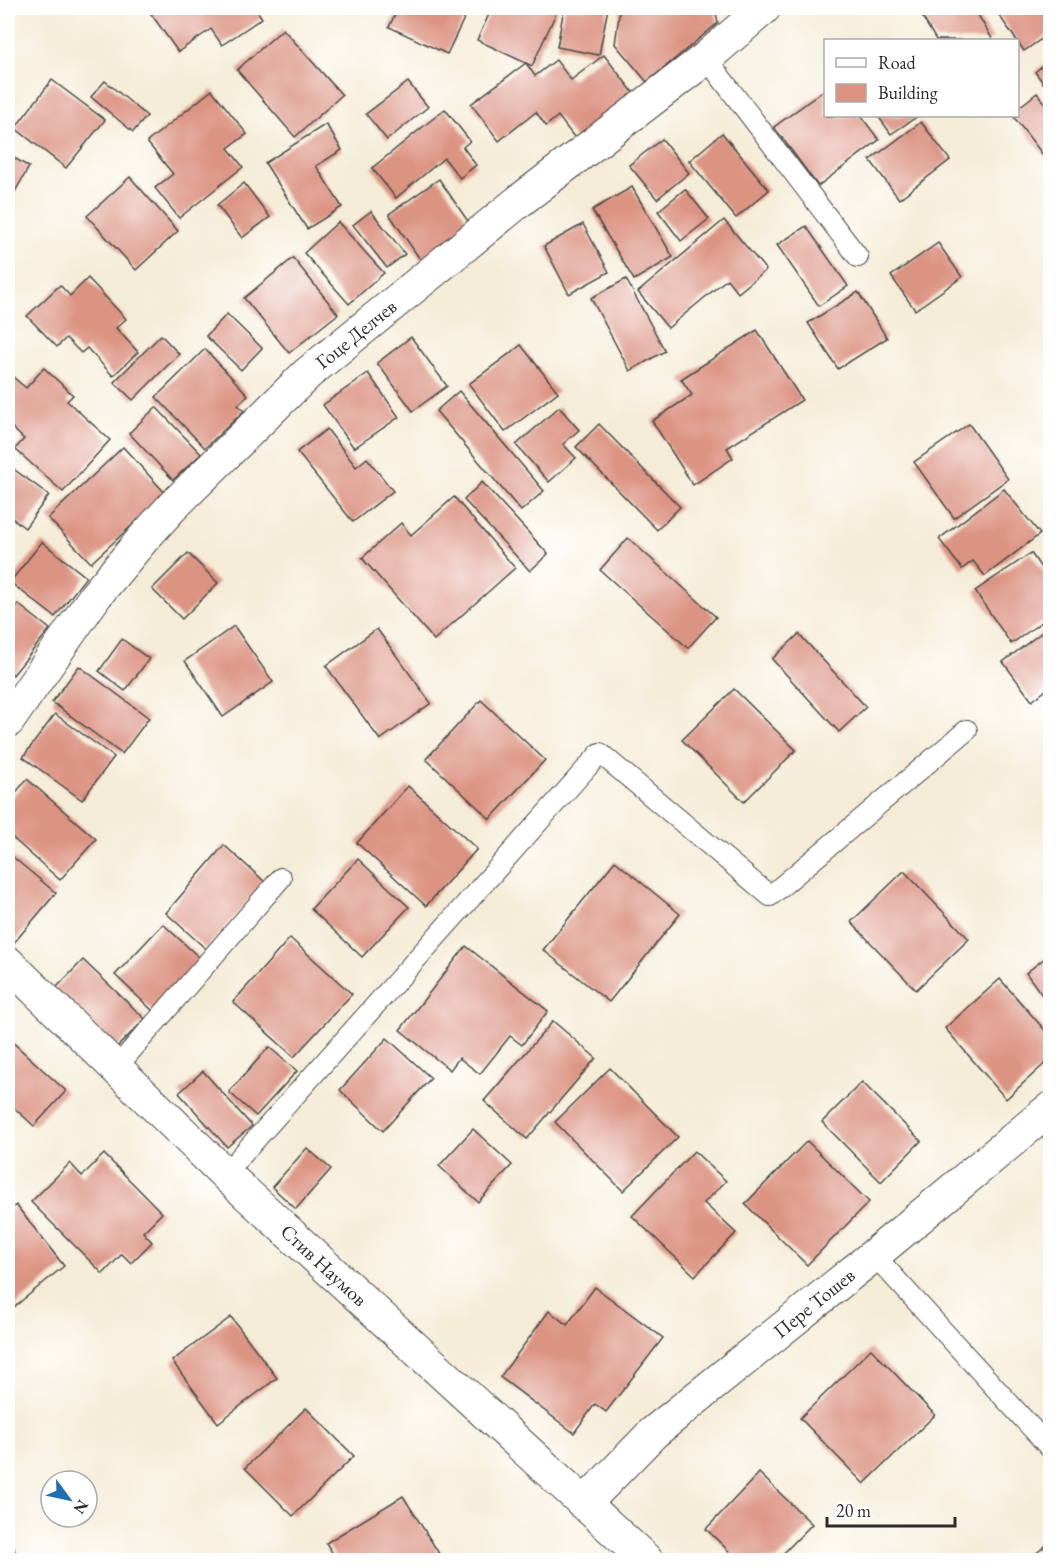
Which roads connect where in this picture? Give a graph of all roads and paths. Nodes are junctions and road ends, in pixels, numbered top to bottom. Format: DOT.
graph roads {
  1 [pos="764,8"];
  2 [pos="706,58"];
  3 [pos="858,257"];
  4 [pos="8,721"];
  5 [pos="967,730"];
  6 [pos="281,878"];
  7 [pos="8,963"];
  8 [pos="116,1068"];
  9 [pos="1050,1109"];
  10 [pos="225,1174"];
  11 [pos="874,1255"];
  12 [pos="1050,1448"];
  13 [pos="584,1504"];
  14 [pos="646,1560"];
  1 -- 2 [label="street, Гоце Делчев"];
  2 -- 3 [label="lane"];
  2 -- 4 [label="street, Гоце Делчев"];
  5 -- 10 [label="lane"];
  6 -- 8 [label="lane"];
  7 -- 8 [label="street, Стив Наумов"];
  8 -- 10 [label="street, Стив Наумов"];
  9 -- 11 [label="street, Пере Тошев"];
  10 -- 13 [label="street, Стив Наумов"];
  11 -- 12 [label="lane"];
  11 -- 13 [label="street, Пере Тошев"];
  13 -- 14 [label="street, Стив Наумов"];
}
